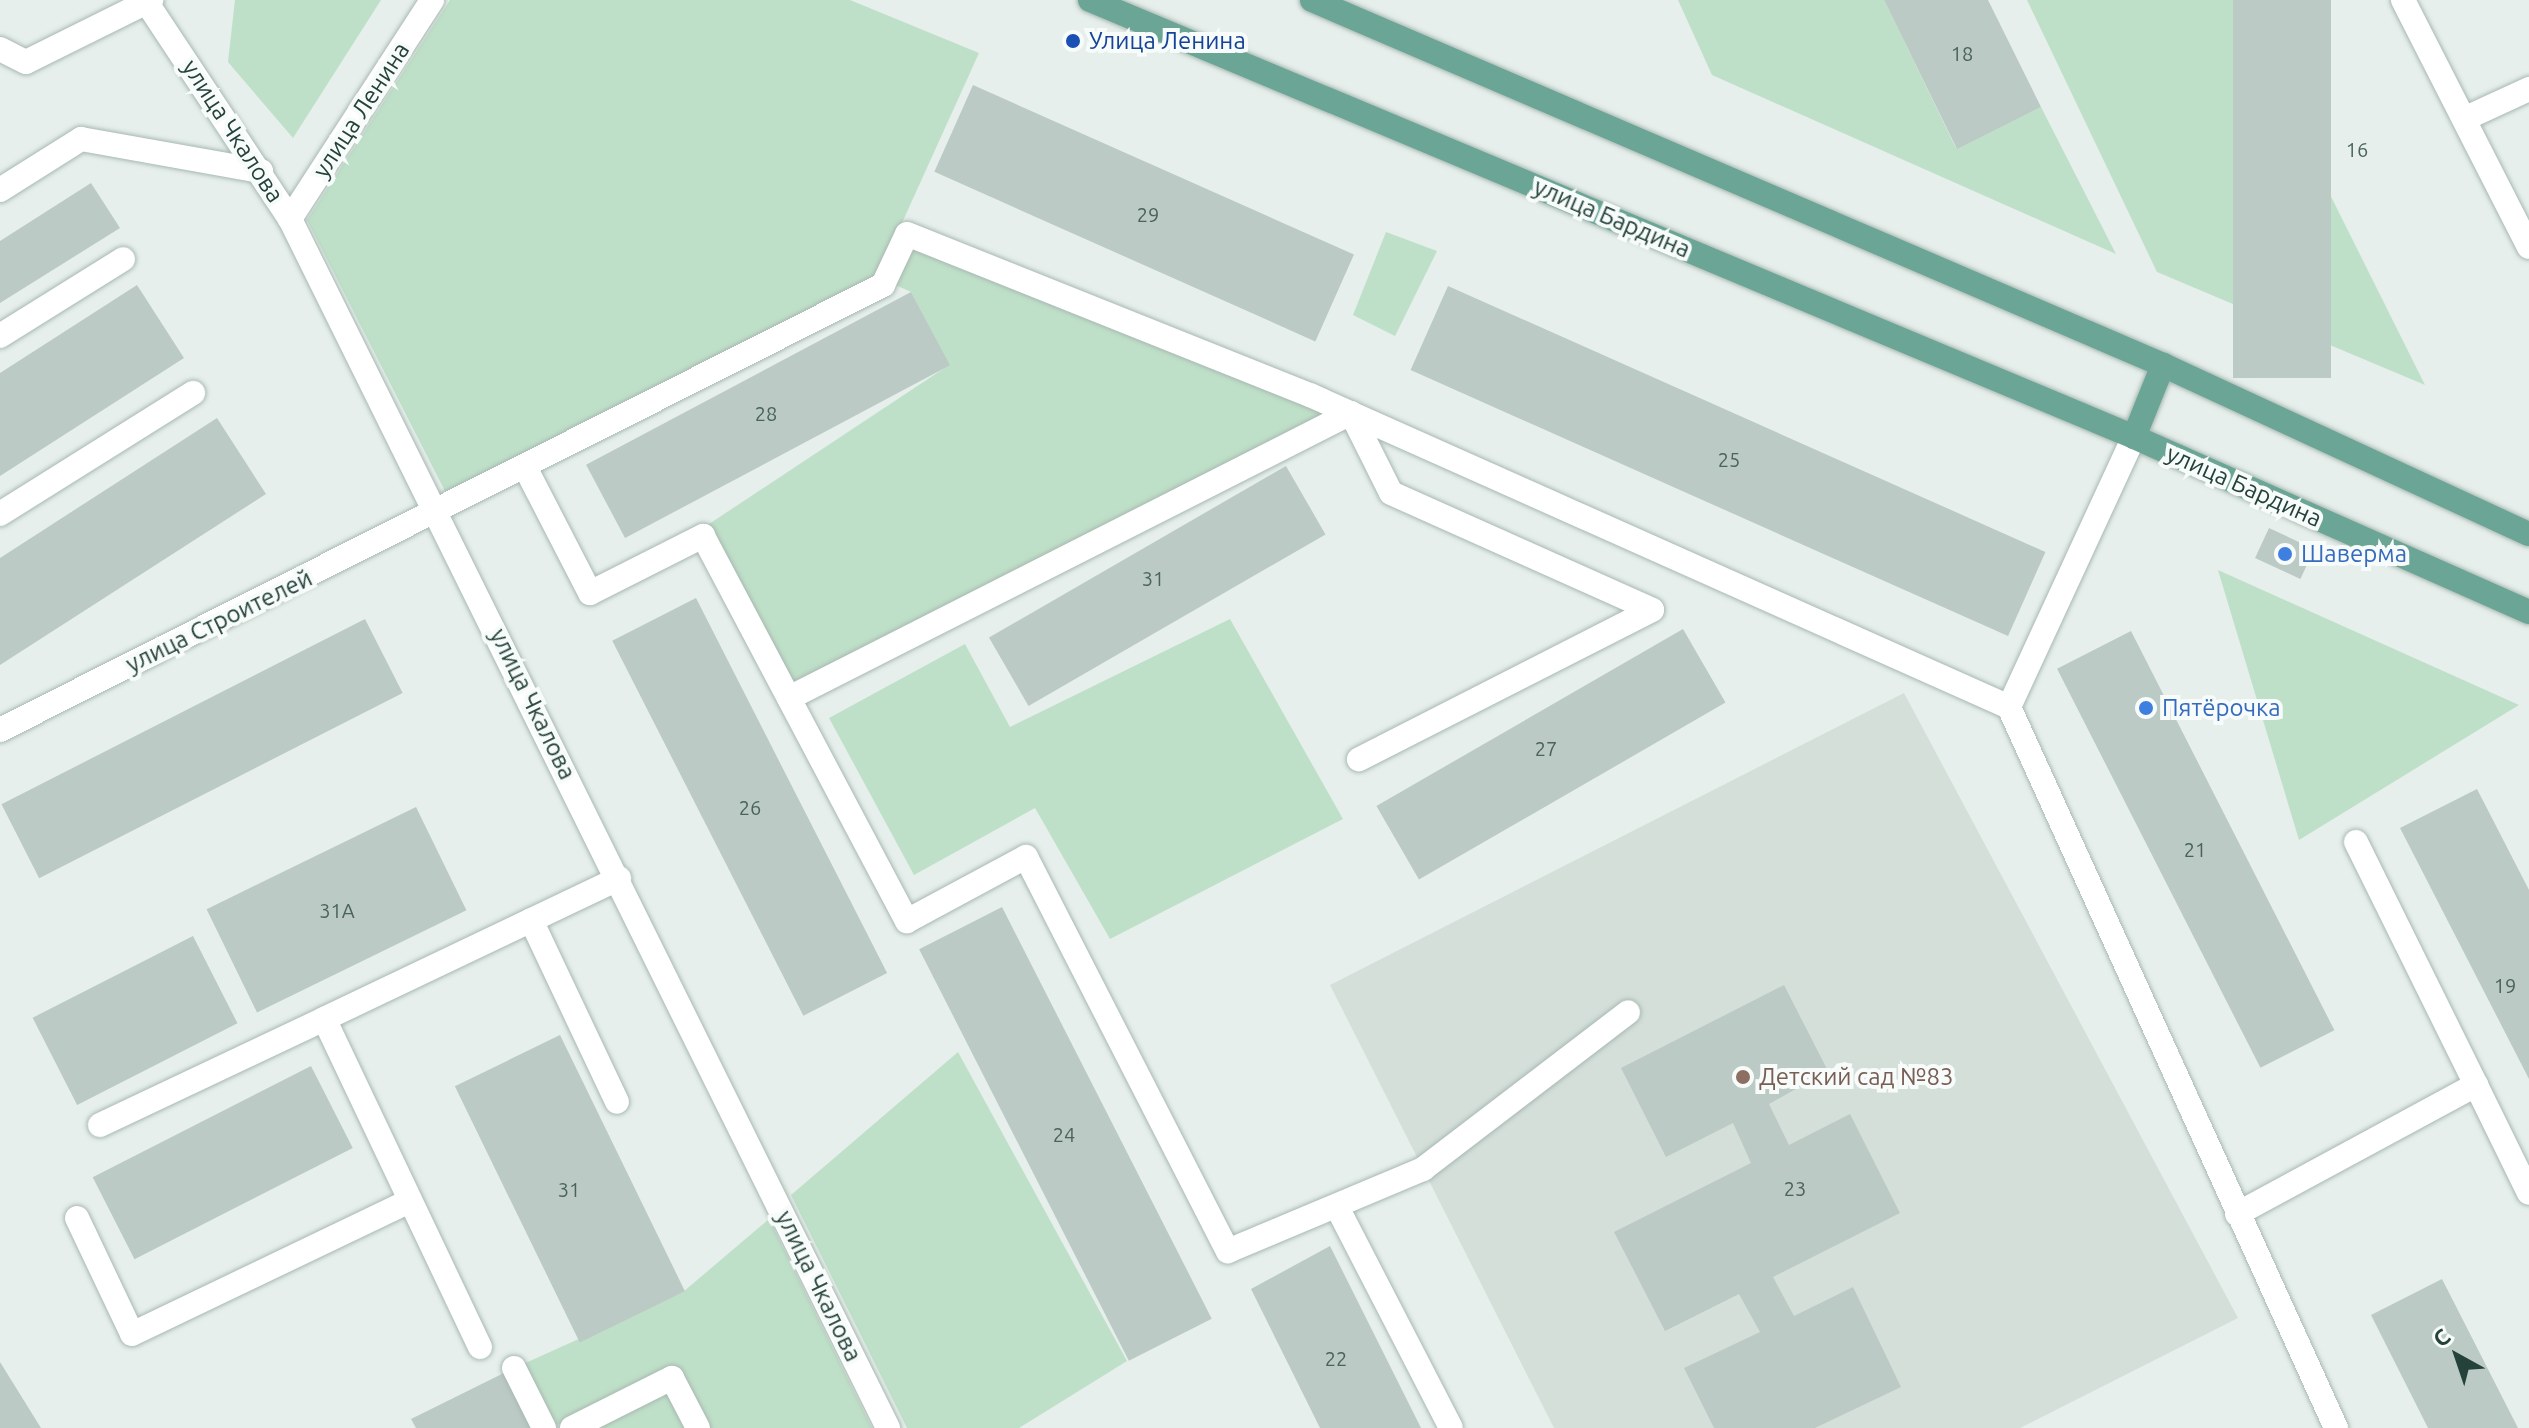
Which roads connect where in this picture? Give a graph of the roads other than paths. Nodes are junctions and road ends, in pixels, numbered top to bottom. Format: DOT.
graph roads {
  1 [pos="432,0"];
  2 [pos="1090,0"];
  3 [pos="1312,0"];
  4 [pos="2403,0"];
  5 [pos="148,2"];
  6 [pos="0,49"];
  7 [pos="2529,89"];
  8 [pos="2464,119"];
  9 [pos="261,171"];
  10 [pos="0,190"];
  11 [pos="290,219"];
  12 [pos="2529,247"];
  13 [pos="123,259"];
  14 [pos="0,336"];
  15 [pos="2163,365"];
  16 [pos="193,393"];
  17 [pos="1351,413"];
  18 [pos="2134,437"];
  19 [pos="525,467"];
  20 [pos="439,511"];
  21 [pos="0,514"];
  22 [pos="2529,534"];
  23 [pos="2529,612"];
  24 [pos="789,698"];
  25 [pos="2009,707"];
  26 [pos="0,730"];
  27 [pos="1359,759"];
  28 [pos="2356,842"];
  29 [pos="619,878"];
  30 [pos="531,920"];
  31 [pos="1628,1012"];
  32 [pos="324,1019"];
  33 [pos="2476,1085"];
  34 [pos="617,1102"];
  35 [pos="100,1125"];
  36 [pos="2529,1193"];
  37 [pos="410,1201"];
  38 [pos="1338,1209"];
  39 [pos="2237,1214"];
  40 [pos="77,1218"];
  41 [pos="480,1347"];
  42 [pos="514,1368"];
  43 [pos="544,1428"];
  44 [pos="572,1428"];
  45 [pos="698,1428"];
  46 [pos="888,1428"];
  47 [pos="1451,1428"];
  48 [pos="2336,1428"];
  1 -- 11 [label="street, улица Ленина"];
  2 -- 18 [label="main road, улица Бардина"];
  3 -- 15 [label="main road"];
  4 -- 8 [label="street"];
  5 -- 6 [label="street"];
  5 -- 9 [label="street, улица Чкалова"];
  7 -- 8 [label="street"];
  8 -- 12 [label="street"];
  9 -- 10 [label="street"];
  9 -- 11 [label="street, улица Чкалова"];
  11 -- 20 [label="street, улица Чкалова"];
  13 -- 14 [label="street"];
  15 -- 18 [label="main road"];
  15 -- 22 [label="main road"];
  16 -- 21 [label="street"];
  17 -- 19 [label="street, улица Строителей"];
  17 -- 24 [label="street"];
  17 -- 25 [label="street"];
  17 -- 27 [label="street"];
  18 -- 23 [label="main road, улица Бардина"];
  18 -- 25 [label="street"];
  19 -- 20 [label="street, улица Строителей"];
  19 -- 24 [label="street"];
  20 -- 26 [label="street, улица Строителей"];
  20 -- 29 [label="street, улица Чкалова"];
  24 -- 38 [label="street"];
  25 -- 39 [label="street"];
  28 -- 33 [label="street"];
  29 -- 30 [label="street"];
  29 -- 46 [label="street, улица Чкалова"];
  30 -- 32 [label="street"];
  30 -- 34 [label="street"];
  31 -- 38 [label="street"];
  32 -- 35 [label="street"];
  32 -- 37 [label="street"];
  33 -- 36 [label="street"];
  33 -- 39 [label="street"];
  37 -- 40 [label="street"];
  37 -- 41 [label="street"];
  38 -- 47 [label="street"];
  39 -- 48 [label="street"];
  42 -- 43 [label="street"];
  44 -- 45 [label="street"];
}
